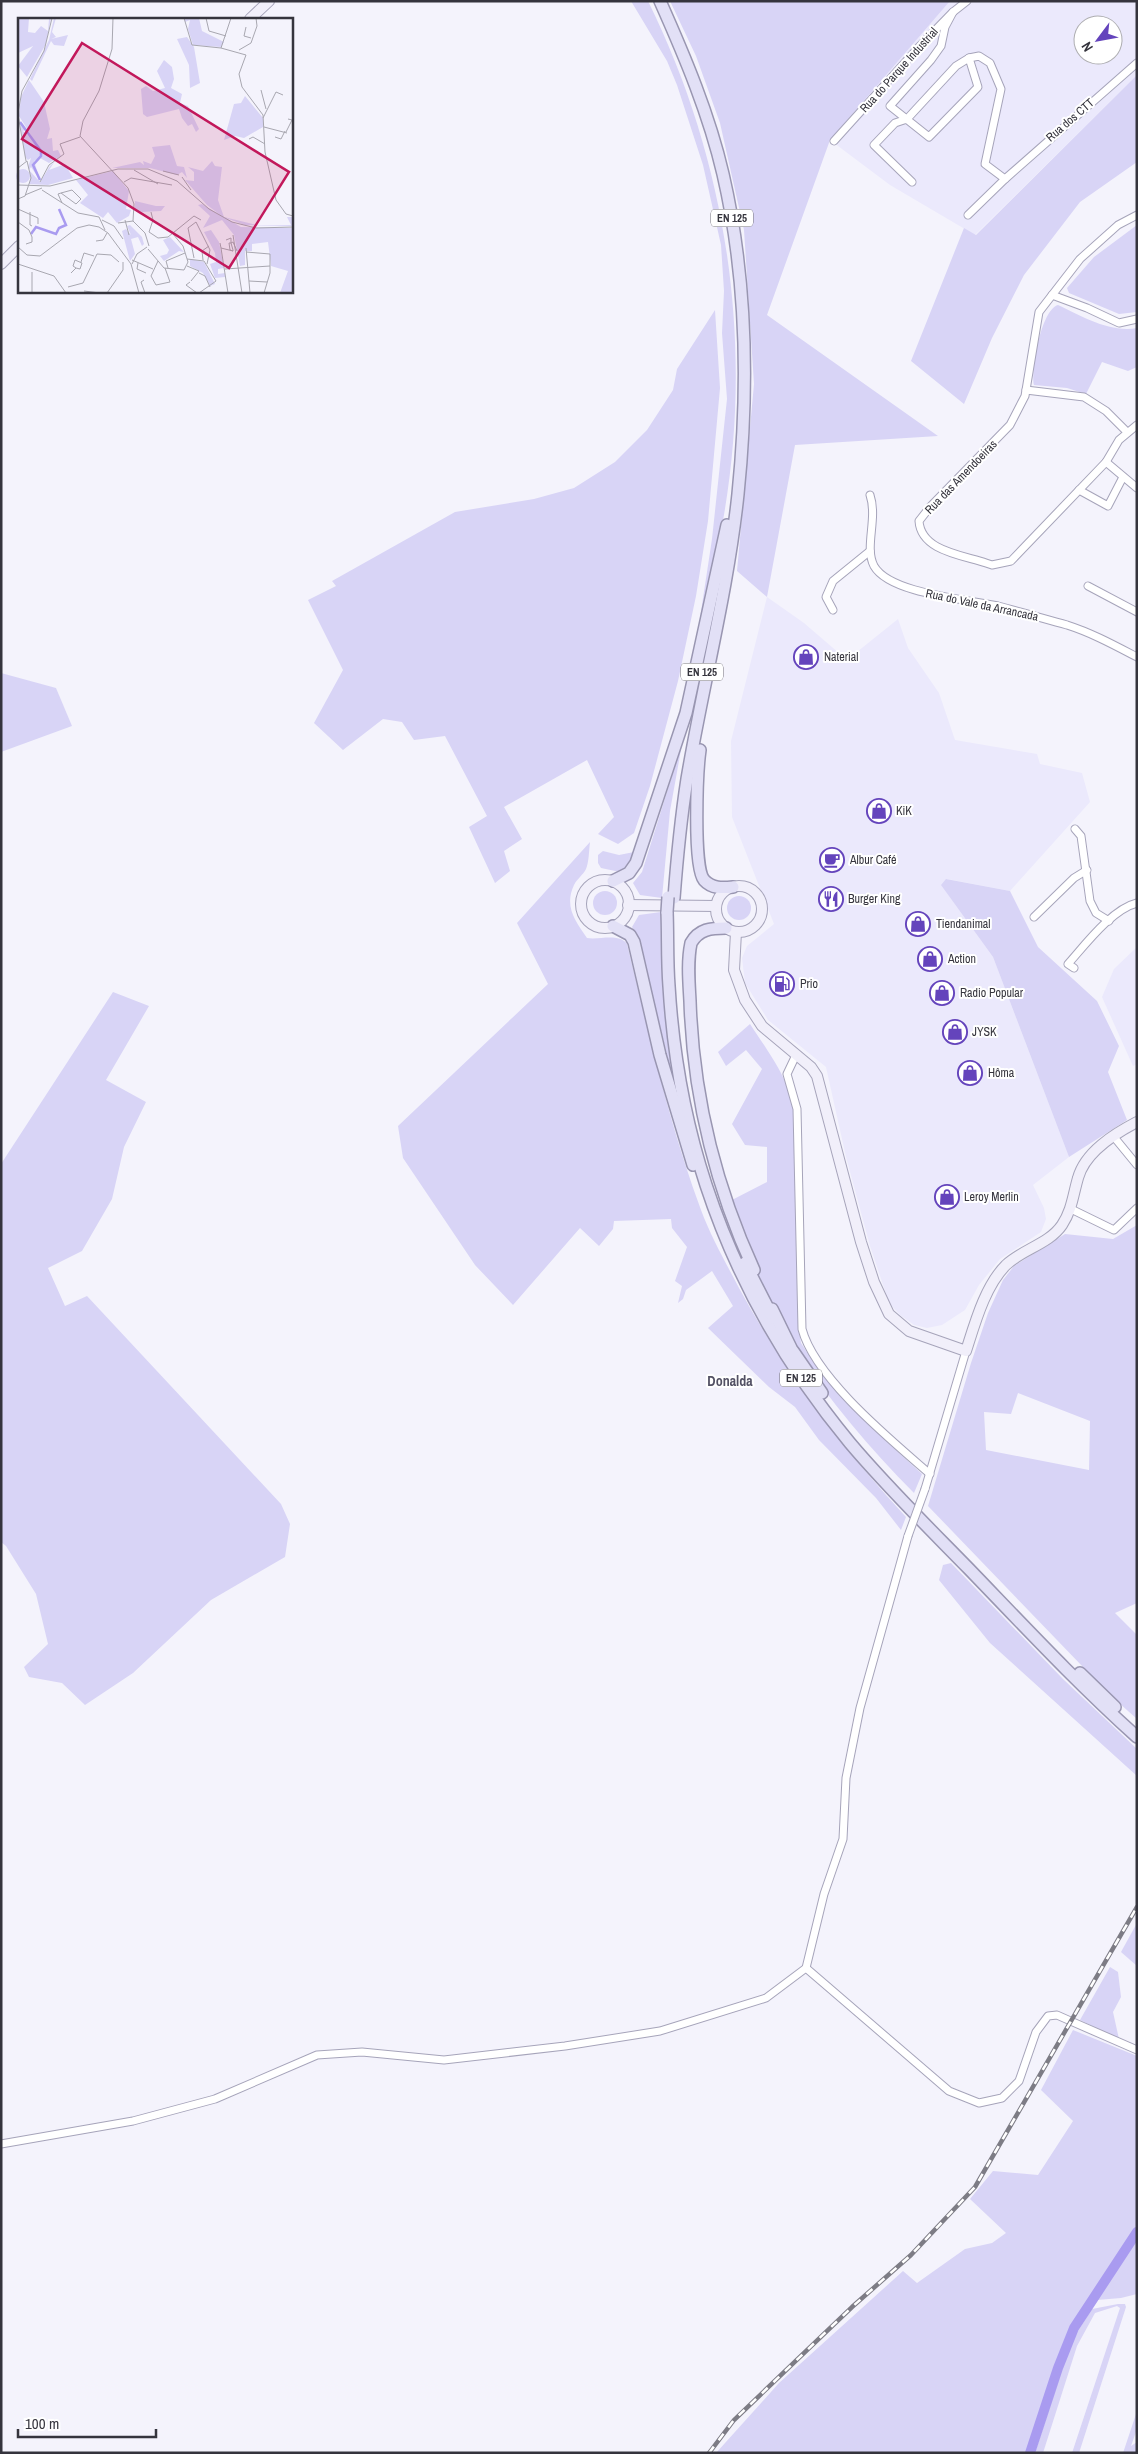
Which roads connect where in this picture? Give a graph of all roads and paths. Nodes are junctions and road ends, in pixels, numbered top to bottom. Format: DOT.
graph roads {
  1 [pos="269,1"];
  2 [pos="660,1"];
  3 [pos="967,1"];
  4 [pos="953,12"];
  5 [pos="251,18"];
  6 [pos="969,58"];
  7 [pos="1137,63"];
  8 [pos="907,119"];
  9 [pos="834,141"];
  10 [pos="1005,179"];
  11 [pos="912,182"];
  12 [pos="968,215"];
  13 [pos="1137,215"];
  14 [pos="18,247"];
  15 [pos="1,264"];
  16 [pos="1052,295"];
  17 [pos="1137,319"];
  18 [pos="1026,390"];
  19 [pos="1137,425"];
  20 [pos="1127,432"];
  21 [pos="1106,462"];
  22 [pos="1123,477"];
  23 [pos="1137,488"];
  24 [pos="1079,490"];
  25 [pos="736,492"];
  26 [pos="870,495"];
  27 [pos="870,551"];
  28 [pos="1088,586"];
  29 [pos="833,610"];
  30 [pos="1137,612"];
  31 [pos="1137,657"];
  32 [pos="1075,828"];
  33 [pos="1086,870"];
  34 [pos="613,881"];
  35 [pos="733,887"];
  36 [pos="1137,903"];
  37 [pos="628,905"];
  38 [pos="716,906"];
  39 [pos="670,912"];
  40 [pos="1034,917"];
  41 [pos="1108,921"];
  42 [pos="613,926"];
  43 [pos="731,930"];
  44 [pos="1074,968"];
  45 [pos="796,1055"];
  46 [pos="1137,1122"];
  47 [pos="1114,1136"];
  48 [pos="1137,1165"];
  49 [pos="1137,1208"];
  50 [pos="1071,1209"];
  51 [pos="791,1348"];
  52 [pos="966,1351"];
  53 [pos="800,1376"];
  54 [pos="930,1474"];
  55 [pos="1137,1727"];
  56 [pos="1137,1737"];
  57 [pos="806,1968"];
  58 [pos="1137,2050"];
  59 [pos="1,2144"];
  1 -- 5 [label="street"];
  2 -- 25 [label="main road, EN 125"];
  3 -- 4 [label="street, Rua do Parque Industrial"];
  4 -- 8 [label="street"];
  4 -- 9 [label="street, Rua do Parque Industrial"];
  6 -- 8 [label="street"];
  6 -- 8 [label="street"];
  6 -- 10 [label="street"];
  7 -- 10 [label="street, Rua dos CTT"];
  8 -- 11 [label="street"];
  10 -- 12 [label="street, Rua dos CTT"];
  13 -- 16 [label="street, Rua das Amendoeiras"];
  14 -- 15 [label="street"];
  16 -- 17 [label="street"];
  16 -- 18 [label="street, Rua das Amendoeiras"];
  18 -- 20 [label="street"];
  18 -- 24 [label="street, Rua das Amendoeiras"];
  19 -- 20 [label="street, Rua das Amendoeiras"];
  20 -- 21 [label="street, Rua das Amendoeiras"];
  21 -- 22 [label="street"];
  21 -- 24 [label="street, Rua das Amendoeiras"];
  22 -- 23 [label="street"];
  22 -- 24 [label="street"];
  25 -- 34 [label="main road"];
  25 -- 35 [label="main road"];
  25 -- 39 [label="main road, EN 125"];
  26 -- 27 [label="street, Rua do Vale da Arrancada"];
  27 -- 29 [label="street"];
  27 -- 31 [label="street, Rua do Vale da Arrancada"];
  28 -- 30 [label="street"];
  32 -- 33 [label="street"];
  33 -- 40 [label="street"];
  33 -- 41 [label="street"];
  34 -- 37 [label="street"];
  34 -- 42 [label="street"];
  35 -- 38 [label="street"];
  35 -- 43 [label="street"];
  36 -- 41 [label="street"];
  37 -- 38 [label="street"];
  37 -- 42 [label="street"];
  38 -- 43 [label="street"];
  39 -- 51 [label="main road, EN 125"];
  39 -- 53 [label="main road, EN 125"];
  41 -- 44 [label="street"];
  42 -- 53 [label="main road"];
  43 -- 45 [label="street"];
  43 -- 51 [label="main road"];
  45 -- 52 [label="street"];
  45 -- 54 [label="street"];
  46 -- 47 [label="street"];
  47 -- 48 [label="street"];
  47 -- 50 [label="street"];
  49 -- 50 [label="street"];
  50 -- 52 [label="street"];
  51 -- 55 [label="main road, EN 125"];
  52 -- 54 [label="street"];
  53 -- 56 [label="main road, EN 125"];
  54 -- 57 [label="street, bridge"];
  57 -- 58 [label="street"];
  57 -- 59 [label="street"];
}
